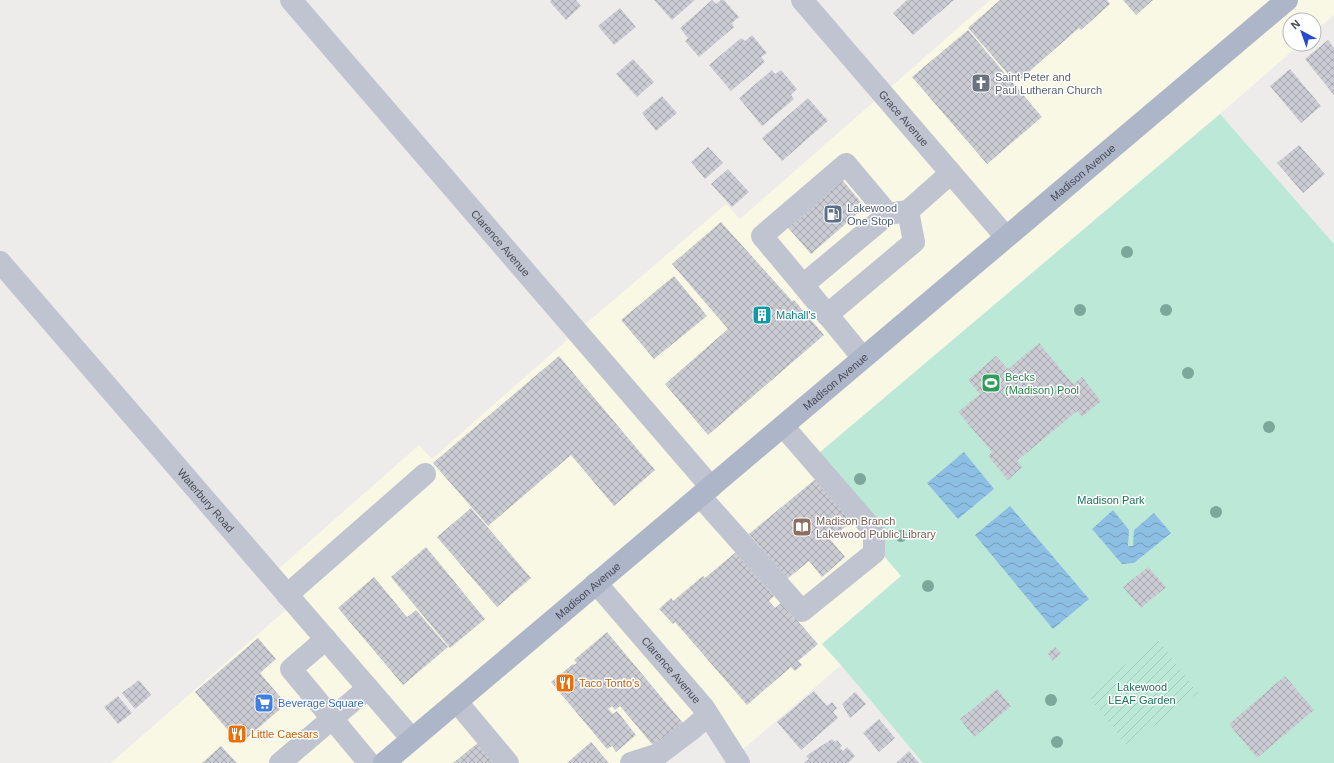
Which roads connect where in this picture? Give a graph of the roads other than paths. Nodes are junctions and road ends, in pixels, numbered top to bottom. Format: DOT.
graph roads {
  1 [pos="291,0"];
  2 [pos="802,0"];
  3 [pos="1287,0"];
  4 [pos="950,173"];
  5 [pos="898,213"];
  6 [pos="1006,237"];
  7 [pos="0,262"];
  8 [pos="803,285"];
  9 [pos="827,315"];
  10 [pos="863,358"];
  11 [pos="783,426"];
  12 [pos="425,474"];
  13 [pos="705,491"];
  14 [pos="596,583"];
  15 [pos="287,595"];
  16 [pos="326,639"];
  17 [pos="368,688"];
  18 [pos="456,702"];
  19 [pos="708,715"];
  20 [pos="332,719"];
  21 [pos="412,739"];
  22 [pos="391,761"];
  23 [pos="625,762"];
  24 [pos="280,763"];
  25 [pos="369,763"];
  26 [pos="508,763"];
  27 [pos="739,763"];
  1 -- 13 [label="street, Clarence Avenue"];
  2 -- 4 [label="street, Grace Avenue"];
  3 -- 6 [label="main road, Madison Avenue"];
  4 -- 5 [label="street"];
  4 -- 6 [label="street, Grace Avenue"];
  5 -- 8 [label="street"];
  5 -- 8 [label="street"];
  5 -- 9 [label="street"];
  6 -- 10 [label="main road, Madison Avenue"];
  7 -- 15 [label="street, Waterbury Road"];
  8 -- 9 [label="street"];
  9 -- 10 [label="street"];
  10 -- 11 [label="main road, Madison Avenue"];
  11 -- 13 [label="main road, Madison Avenue"];
  11 -- 13 [label="street, Clarence Avenue"];
  12 -- 15 [label="street"];
  13 -- 14 [label="main road, Madison Avenue"];
  14 -- 18 [label="main road, Madison Avenue"];
  14 -- 19 [label="street, Clarence Avenue"];
  15 -- 16 [label="street, Waterbury Road"];
  16 -- 17 [label="street, Waterbury Road"];
  16 -- 20 [label="street"];
  17 -- 20 [label="street"];
  17 -- 21 [label="street, Waterbury Road"];
  18 -- 21 [label="main road, Madison Avenue"];
  18 -- 26 [label="street"];
  19 -- 23 [label="street"];
  19 -- 27 [label="street, Clarence Avenue"];
  20 -- 24 [label="street"];
  20 -- 25 [label="street"];
  21 -- 22 [label="main road, Madison Avenue"];
}
